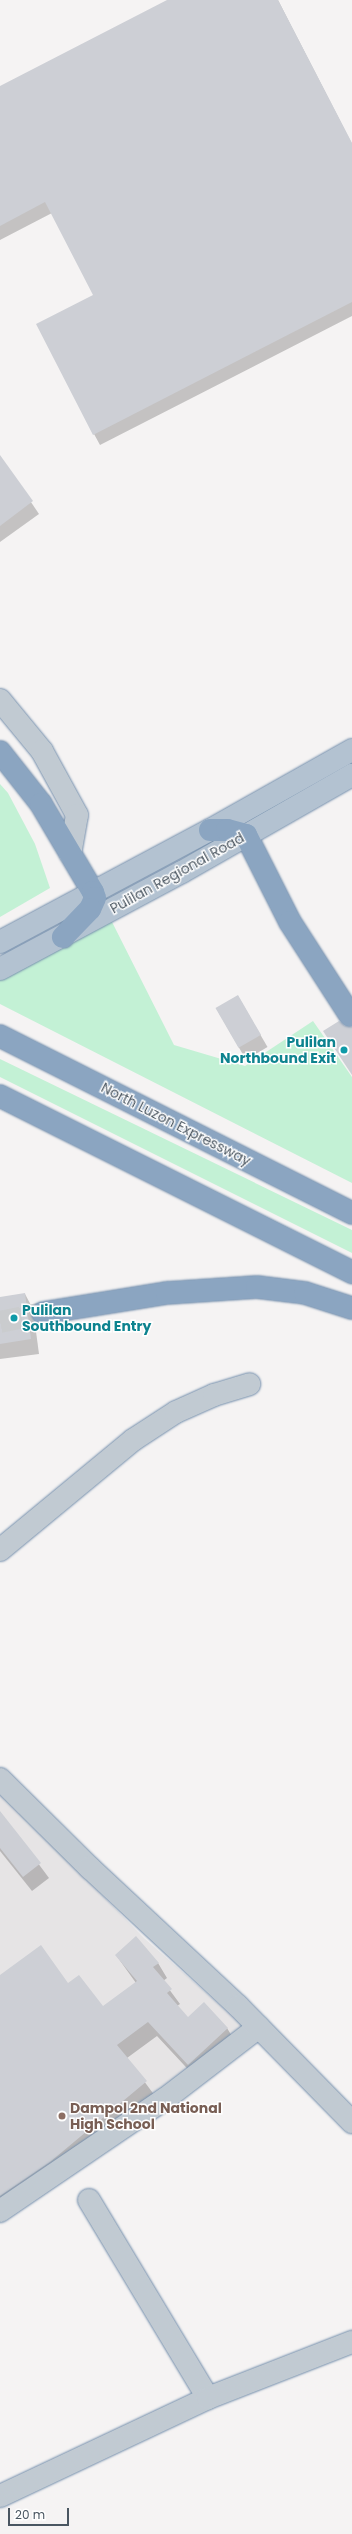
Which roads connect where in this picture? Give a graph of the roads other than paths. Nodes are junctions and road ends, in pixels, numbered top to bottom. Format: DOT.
graph roads {
  1 [pos="0,700"];
  2 [pos="352,750"];
  3 [pos="0,752"];
  4 [pos="352,775"];
  5 [pos="210,830"];
  6 [pos="246,835"];
  7 [pos="70,853"];
  8 [pos="93,892"];
  9 [pos="63,937"];
  10 [pos="0,942"];
  11 [pos="0,969"];
  12 [pos="350,1015"];
  13 [pos="0,1036"];
  14 [pos="0,1096"];
  15 [pos="352,1213"];
  16 [pos="352,1272"];
  17 [pos="352,1308"];
  18 [pos="43,1314"];
  19 [pos="249,1384"];
  20 [pos="0,1550"];
  21 [pos="0,1779"];
  22 [pos="259,2027"];
  23 [pos="352,2122"];
  24 [pos="90,2200"];
  25 [pos="0,2211"];
  26 [pos="352,2342"];
  27 [pos="208,2398"];
  28 [pos="0,2496"];
  1 -- 7 [label="street"];
  2 -- 5 [label="main road, Pulilan Regional Road"];
  3 -- 7 [label="highway"];
  4 -- 6 [label="main road, Pulilan Regional Road"];
  5 -- 6 [label="highway"];
  5 -- 8 [label="main road, Pulilan Regional Road"];
  6 -- 9 [label="main road, Pulilan Regional Road"];
  6 -- 12 [label="highway"];
  7 -- 8 [label="highway"];
  8 -- 9 [label="highway"];
  8 -- 10 [label="main road, Pulilan Regional Road"];
  9 -- 11 [label="main road, Pulilan Regional Road"];
  13 -- 15 [label="highway, North Luzon Expressway"];
  14 -- 16 [label="highway"];
  17 -- 18 [label="highway"];
  19 -- 20 [label="street"];
  21 -- 22 [label="street"];
  22 -- 23 [label="street"];
  22 -- 25 [label="street"];
  24 -- 27 [label="street"];
  26 -- 27 [label="street"];
  27 -- 28 [label="street"];
}
